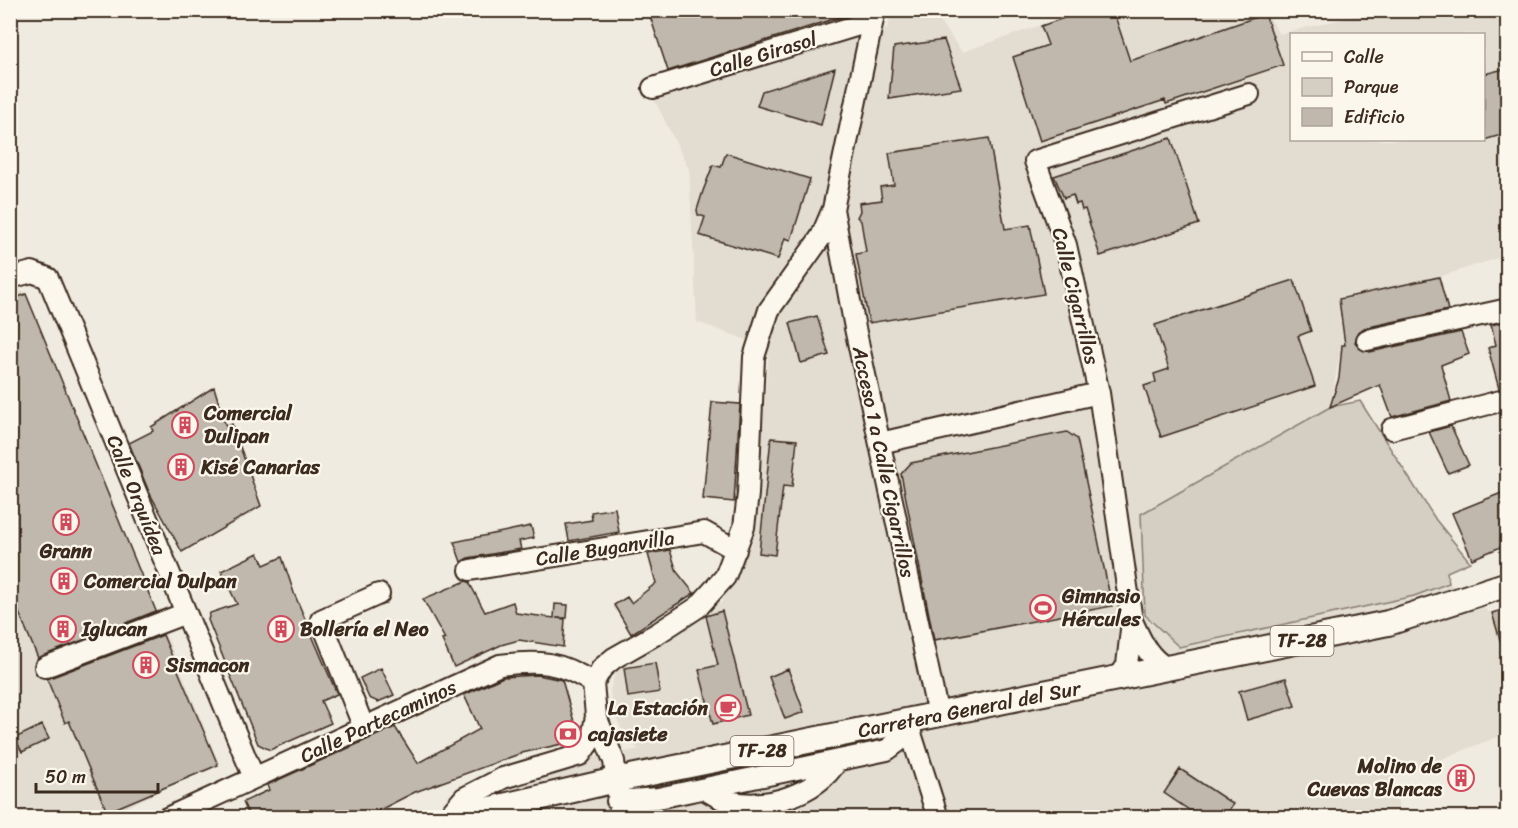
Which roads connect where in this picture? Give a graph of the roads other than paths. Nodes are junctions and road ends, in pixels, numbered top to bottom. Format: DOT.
graph roads {
  1 [pos="873,16"];
  2 [pos="653,88"];
  3 [pos="1249,94"];
  4 [pos="833,209"];
  5 [pos="10,278"];
  6 [pos="1508,309"];
  7 [pos="1367,340"];
  8 [pos="1099,393"];
  9 [pos="1508,399"];
  10 [pos="1392,429"];
  11 [pos="880,443"];
  12 [pos="736,550"];
  13 [pos="470,570"];
  14 [pos="1508,577"];
  15 [pos="1508,584"];
  16 [pos="1484,591"];
  17 [pos="379,594"];
  18 [pos="186,613"];
  19 [pos="1132,621"];
  20 [pos="45,667"];
  21 [pos="1168,669"];
  22 [pos="1118,680"];
  23 [pos="593,683"];
  24 [pos="938,715"];
  25 [pos="596,716"];
  26 [pos="909,727"];
  27 [pos="364,728"];
  28 [pos="254,778"];
  29 [pos="618,800"];
  30 [pos="167,818"];
  31 [pos="447,818"];
  32 [pos="452,818"];
  33 [pos="938,818"];
  1 -- 2 [label="street, Calle Girasol"];
  1 -- 4 [label="street"];
  3 -- 8 [label="street, Calle Cigarrillos"];
  4 -- 11 [label="street, Acceso 1 a Calle Cigarrillos"];
  4 -- 12 [label="street"];
  5 -- 18 [label="street, Calle Orquídea"];
  6 -- 7 [label="street"];
  8 -- 11 [label="street"];
  8 -- 19 [label="street, Calle Cigarrillos"];
  9 -- 10 [label="street"];
  11 -- 24 [label="street, Acceso 1 a Calle Cigarrillos"];
  12 -- 13 [label="street, Calle Buganvilla"];
  12 -- 23 [label="street"];
  14 -- 16 [label="main road, Carretera General del Sur / TF-28"];
  15 -- 16 [label="main road, Carretera General del Sur / TF-28"];
  16 -- 21 [label="main road, Carretera General del Sur / TF-28"];
  17 -- 27 [label="street"];
  18 -- 20 [label="street"];
  18 -- 28 [label="street, Calle Orquídea"];
  19 -- 21 [label="street"];
  19 -- 22 [label="street"];
  21 -- 22 [label="main road, Carretera General del Sur / TF-28"];
  22 -- 24 [label="main road, Carretera General del Sur / TF-28"];
  23 -- 25 [label="street"];
  23 -- 27 [label="street, Calle Partecaminos"];
  24 -- 26 [label="main road, Carretera General del Sur / TF-28"];
  25 -- 29 [label="street"];
  25 -- 31 [label="street"];
  26 -- 29 [label="main road, Carretera General del Sur / TF-28"];
  26 -- 29 [label="street"];
  26 -- 33 [label="street"];
  27 -- 28 [label="street, Calle Partecaminos"];
  28 -- 30 [label="street, Calle Partecaminos"];
  29 -- 32 [label="main road, Carretera General del Sur / TF-28"];
}
